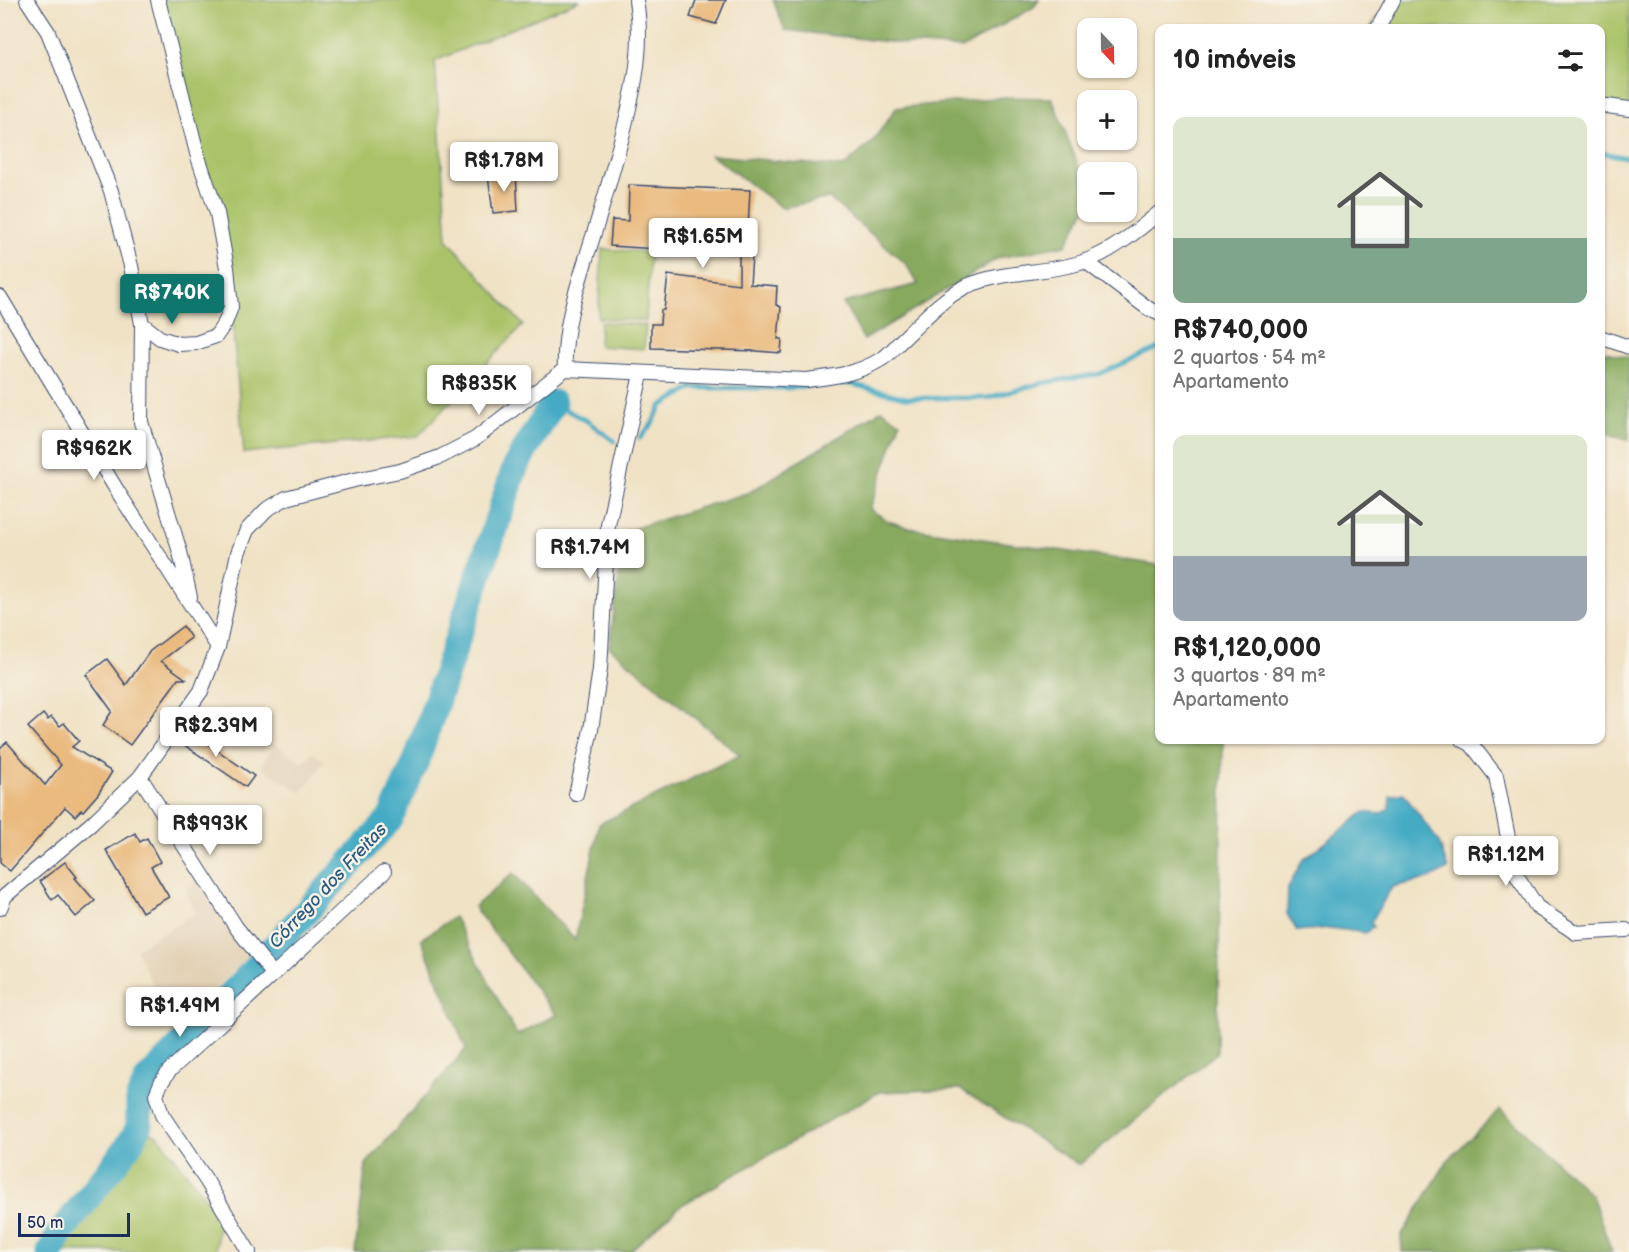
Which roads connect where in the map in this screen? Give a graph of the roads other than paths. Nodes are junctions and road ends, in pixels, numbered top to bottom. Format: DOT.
graph roads {
  1 [pos="27,0"];
  2 [pos="158,0"];
  3 [pos="636,0"];
  4 [pos="1393,0"];
  5 [pos="1380,24"];
  6 [pos="1605,106"];
  7 [pos="1629,109"];
  8 [pos="1155,216"];
  9 [pos="1085,261"];
  10 [pos="0,297"];
  11 [pos="1155,312"];
  12 [pos="142,324"];
  13 [pos="1605,339"];
  14 [pos="1629,347"];
  15 [pos="565,369"];
  16 [pos="641,374"];
  17 [pos="193,608"];
  18 [pos="218,647"];
  19 [pos="1471,744"];
  20 [pos="140,777"];
  21 [pos="576,794"];
  22 [pos="384,872"];
  23 [pos="2,897"];
  24 [pos="1626,930"];
  25 [pos="271,971"];
  26 [pos="249,1252"];
  1 -- 12 [label="street"];
  2 -- 12 [label="street"];
  3 -- 15 [label="street"];
  4 -- 5 [label="street"];
  6 -- 7 [label="street"];
  8 -- 9 [label="street"];
  9 -- 11 [label="street"];
  9 -- 16 [label="street"];
  10 -- 17 [label="street"];
  12 -- 17 [label="street"];
  13 -- 14 [label="street"];
  15 -- 16 [label="street"];
  15 -- 18 [label="street"];
  16 -- 21 [label="street"];
  17 -- 18 [label="street"];
  18 -- 20 [label="street"];
  19 -- 24 [label="street"];
  20 -- 23 [label="street"];
  20 -- 25 [label="street"];
  22 -- 25 [label="street"];
  25 -- 26 [label="street"];
}
